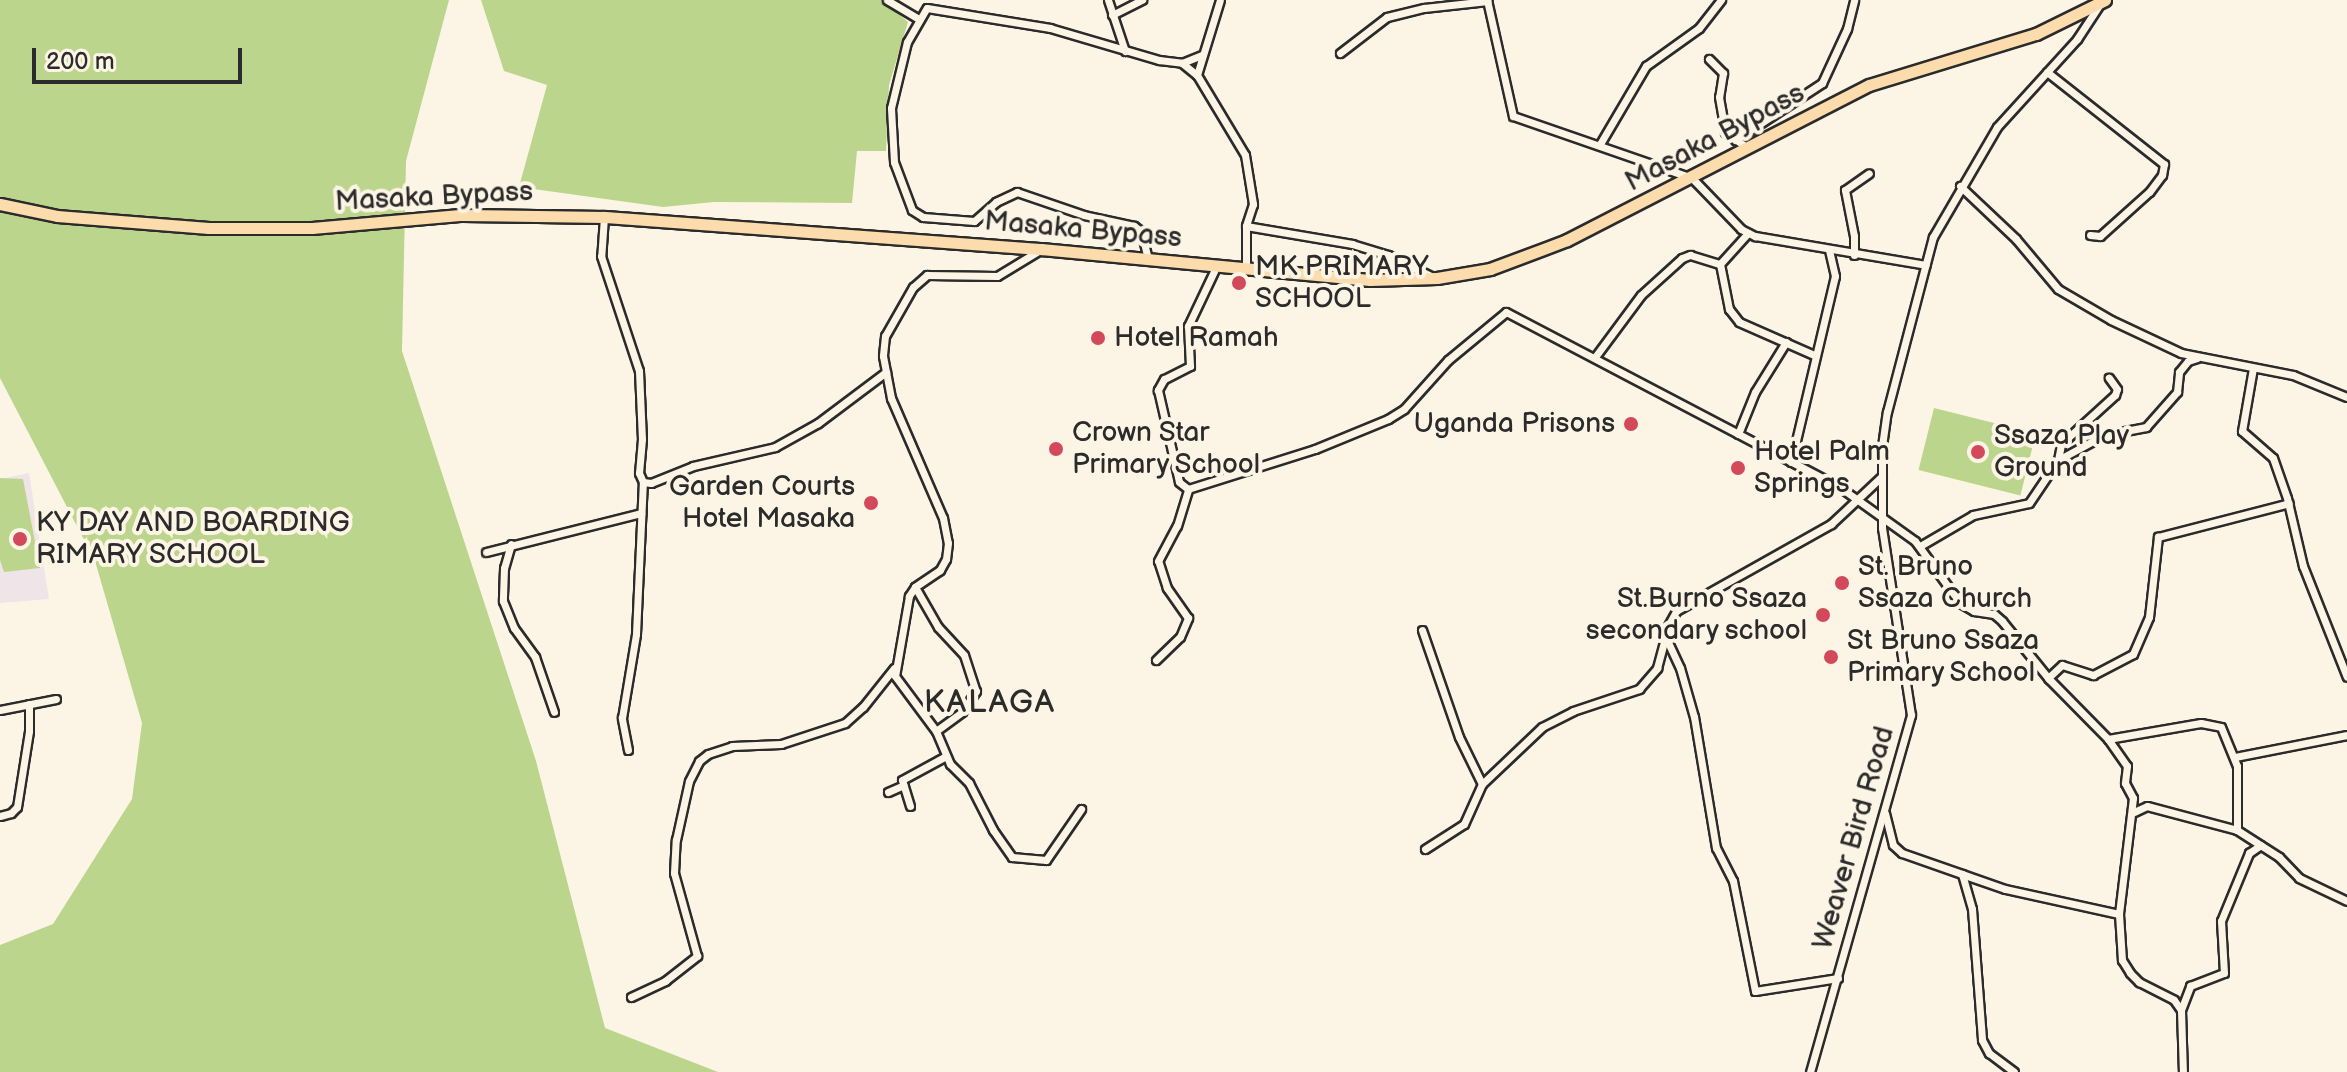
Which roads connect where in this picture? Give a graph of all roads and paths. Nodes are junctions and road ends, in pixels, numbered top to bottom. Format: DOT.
graph roads {
  1 [pos="887,0"];
  2 [pos="1108,0"];
  3 [pos="1142,0"];
  4 [pos="1220,0"];
  5 [pos="1488,0"];
  6 [pos="1721,0"];
  7 [pos="1854,0"];
  8 [pos="2103,2"];
  9 [pos="928,4"];
  10 [pos="1112,15"];
  11 [pos="919,19"];
  12 [pos="1125,51"];
  13 [pos="1340,53"];
  14 [pos="1202,55"];
  15 [pos="1709,59"];
  16 [pos="1182,63"];
  17 [pos="2047,72"];
  18 [pos="1197,75"];
  19 [pos="1740,143"];
  20 [pos="1600,144"];
  21 [pos="1869,173"];
  22 [pos="1692,178"];
  23 [pos="1960,186"];
  24 [pos="0,204"];
  25 [pos="1252,212"];
  26 [pos="604,217"];
  27 [pos="1246,226"];
  28 [pos="1260,228"];
  29 [pos="1748,233"];
  30 [pos="2090,235"];
  31 [pos="1041,249"];
  32 [pos="1829,250"];
  33 [pos="1854,255"];
  34 [pos="1148,259"];
  35 [pos="1720,264"];
  36 [pos="1217,265"];
  37 [pos="1926,265"];
  38 [pos="1246,268"];
  39 [pos="1437,278"];
  40 [pos="1786,342"];
  41 [pos="1814,355"];
  42 [pos="1595,357"];
  43 [pos="2199,357"];
  44 [pos="2253,368"];
  45 [pos="886,372"];
  46 [pos="2109,378"];
  47 [pos="2347,397"];
  48 [pos="1738,434"];
  49 [pos="2058,460"];
  50 [pos="1791,462"];
  51 [pos="1881,477"];
  52 [pos="643,482"];
  53 [pos="1188,489"];
  54 [pos="1855,499"];
  55 [pos="2289,503"];
  56 [pos="641,513"];
  57 [pos="1882,515"];
  58 [pos="511,544"];
  59 [pos="1920,546"];
  60 [pos="486,552"];
  61 [pos="915,587"];
  62 [pos="1422,630"];
  63 [pos="1665,640"];
  64 [pos="1156,660"];
  65 [pos="894,668"];
  66 [pos="2347,677"];
  67 [pos="2048,678"];
  68 [pos="56,699"];
  69 [pos="29,704"];
  70 [pos="0,710"];
  71 [pos="554,712"];
  72 [pos="936,731"];
  73 [pos="2347,735"];
  74 [pos="2108,739"];
  75 [pos="628,750"];
  76 [pos="946,756"];
  77 [pos="2235,757"];
  78 [pos="1482,784"];
  79 [pos="904,785"];
  80 [pos="888,792"];
  81 [pos="2133,798"];
  82 [pos="910,806"];
  83 [pos="2147,806"];
  84 [pos="1081,809"];
  85 [pos="1884,811"];
  86 [pos="2134,812"];
  87 [pos="0,816"];
  88 [pos="2237,830"];
  89 [pos="2247,836"];
  90 [pos="2261,845"];
  91 [pos="1425,849"];
  92 [pos="2249,853"];
  93 [pos="1962,874"];
  94 [pos="2347,901"];
  95 [pos="2119,914"];
  96 [pos="1838,978"];
  97 [pos="631,997"];
  98 [pos="2181,1010"];
  99 [pos="1810,1072"];
  100 [pos="2014,1072"];
  101 [pos="2183,1072"];
  1 -- 11 [label="street"];
  2 -- 10 [label="street"];
  3 -- 10 [label="street"];
  4 -- 14 [label="street"];
  5 -- 13 [label="street"];
  5 -- 20 [label="street"];
  6 -- 20 [label="street"];
  7 -- 19 [label="street"];
  8 -- 17 [label="street, Weaver Bird Road"];
  8 -- 19 [label="highway, Masaka Bypass"];
  9 -- 11 [label="street"];
  9 -- 12 [label="street"];
  10 -- 12 [label="street"];
  11 -- 34 [label="street"];
  12 -- 16 [label="street"];
  14 -- 16 [label="street"];
  14 -- 18 [label="street"];
  15 -- 19 [label="street"];
  16 -- 18 [label="street"];
  17 -- 23 [label="street, Weaver Bird Road"];
  17 -- 30 [label="street"];
  18 -- 25 [label="street"];
  19 -- 22 [label="highway, Masaka Bypass"];
  20 -- 22 [label="street"];
  21 -- 33 [label="street"];
  22 -- 29 [label="street"];
  22 -- 39 [label="highway, Masaka Bypass"];
  23 -- 37 [label="street, Weaver Bird Road"];
  23 -- 43 [label="street"];
  24 -- 26 [label="highway, Masaka Bypass"];
  25 -- 27 [label="street"];
  25 -- 28 [label="street"];
  26 -- 31 [label="highway, Masaka Bypass"];
  26 -- 52 [label="street"];
  27 -- 28 [label="street"];
  27 -- 38 [label="street"];
  28 -- 39 [label="street"];
  29 -- 32 [label="street"];
  29 -- 35 [label="street"];
  31 -- 34 [label="highway, Masaka Bypass"];
  31 -- 45 [label="street"];
  32 -- 33 [label="street"];
  32 -- 41 [label="street"];
  33 -- 37 [label="street"];
  34 -- 36 [label="highway, Masaka Bypass"];
  35 -- 40 [label="street"];
  35 -- 42 [label="street"];
  36 -- 38 [label="highway, Masaka Bypass"];
  36 -- 53 [label="street"];
  37 -- 51 [label="street, Weaver Bird Road"];
  38 -- 39 [label="highway, Masaka Bypass"];
  40 -- 41 [label="street"];
  40 -- 48 [label="street"];
  41 -- 50 [label="street"];
  42 -- 48 [label="street"];
  42 -- 53 [label="street"];
  43 -- 44 [label="street"];
  43 -- 49 [label="street"];
  44 -- 47 [label="street"];
  44 -- 55 [label="street"];
  45 -- 52 [label="street"];
  45 -- 61 [label="street"];
  46 -- 49 [label="street"];
  48 -- 50 [label="street"];
  49 -- 59 [label="street"];
  50 -- 54 [label="street"];
  51 -- 54 [label="street"];
  51 -- 57 [label="street, Weaver Bird Road"];
  52 -- 56 [label="street"];
  53 -- 64 [label="street"];
  54 -- 57 [label="street"];
  54 -- 63 [label="street"];
  55 -- 66 [label="street"];
  55 -- 67 [label="street"];
  56 -- 58 [label="street"];
  56 -- 75 [label="street"];
  57 -- 59 [label="street"];
  57 -- 85 [label="street, Weaver Bird Road"];
  58 -- 60 [label="street"];
  58 -- 71 [label="street"];
  59 -- 67 [label="street"];
  61 -- 65 [label="street"];
  61 -- 72 [label="street"];
  62 -- 78 [label="street"];
  63 -- 78 [label="street"];
  63 -- 96 [label="street"];
  65 -- 72 [label="street"];
  65 -- 97 [label="street"];
  67 -- 74 [label="street"];
  68 -- 69 [label="street"];
  69 -- 70 [label="street"];
  69 -- 87 [label="street"];
  72 -- 76 [label="street"];
  73 -- 77 [label="street"];
  74 -- 77 [label="street"];
  74 -- 81 [label="street"];
  76 -- 79 [label="street"];
  76 -- 84 [label="street"];
  77 -- 88 [label="street"];
  78 -- 91 [label="street"];
  79 -- 80 [label="street"];
  79 -- 82 [label="street"];
  81 -- 83 [label="street"];
  81 -- 86 [label="street"];
  83 -- 86 [label="street"];
  83 -- 88 [label="street"];
  85 -- 93 [label="street"];
  85 -- 96 [label="street, Weaver Bird Road"];
  86 -- 95 [label="street"];
  88 -- 89 [label="street"];
  89 -- 90 [label="street"];
  89 -- 92 [label="street"];
  90 -- 92 [label="street"];
  90 -- 94 [label="street"];
  92 -- 98 [label="street"];
  93 -- 95 [label="street"];
  93 -- 100 [label="street"];
  95 -- 98 [label="street"];
  96 -- 99 [label="street, Weaver Bird Road"];
  98 -- 101 [label="street"];
}
